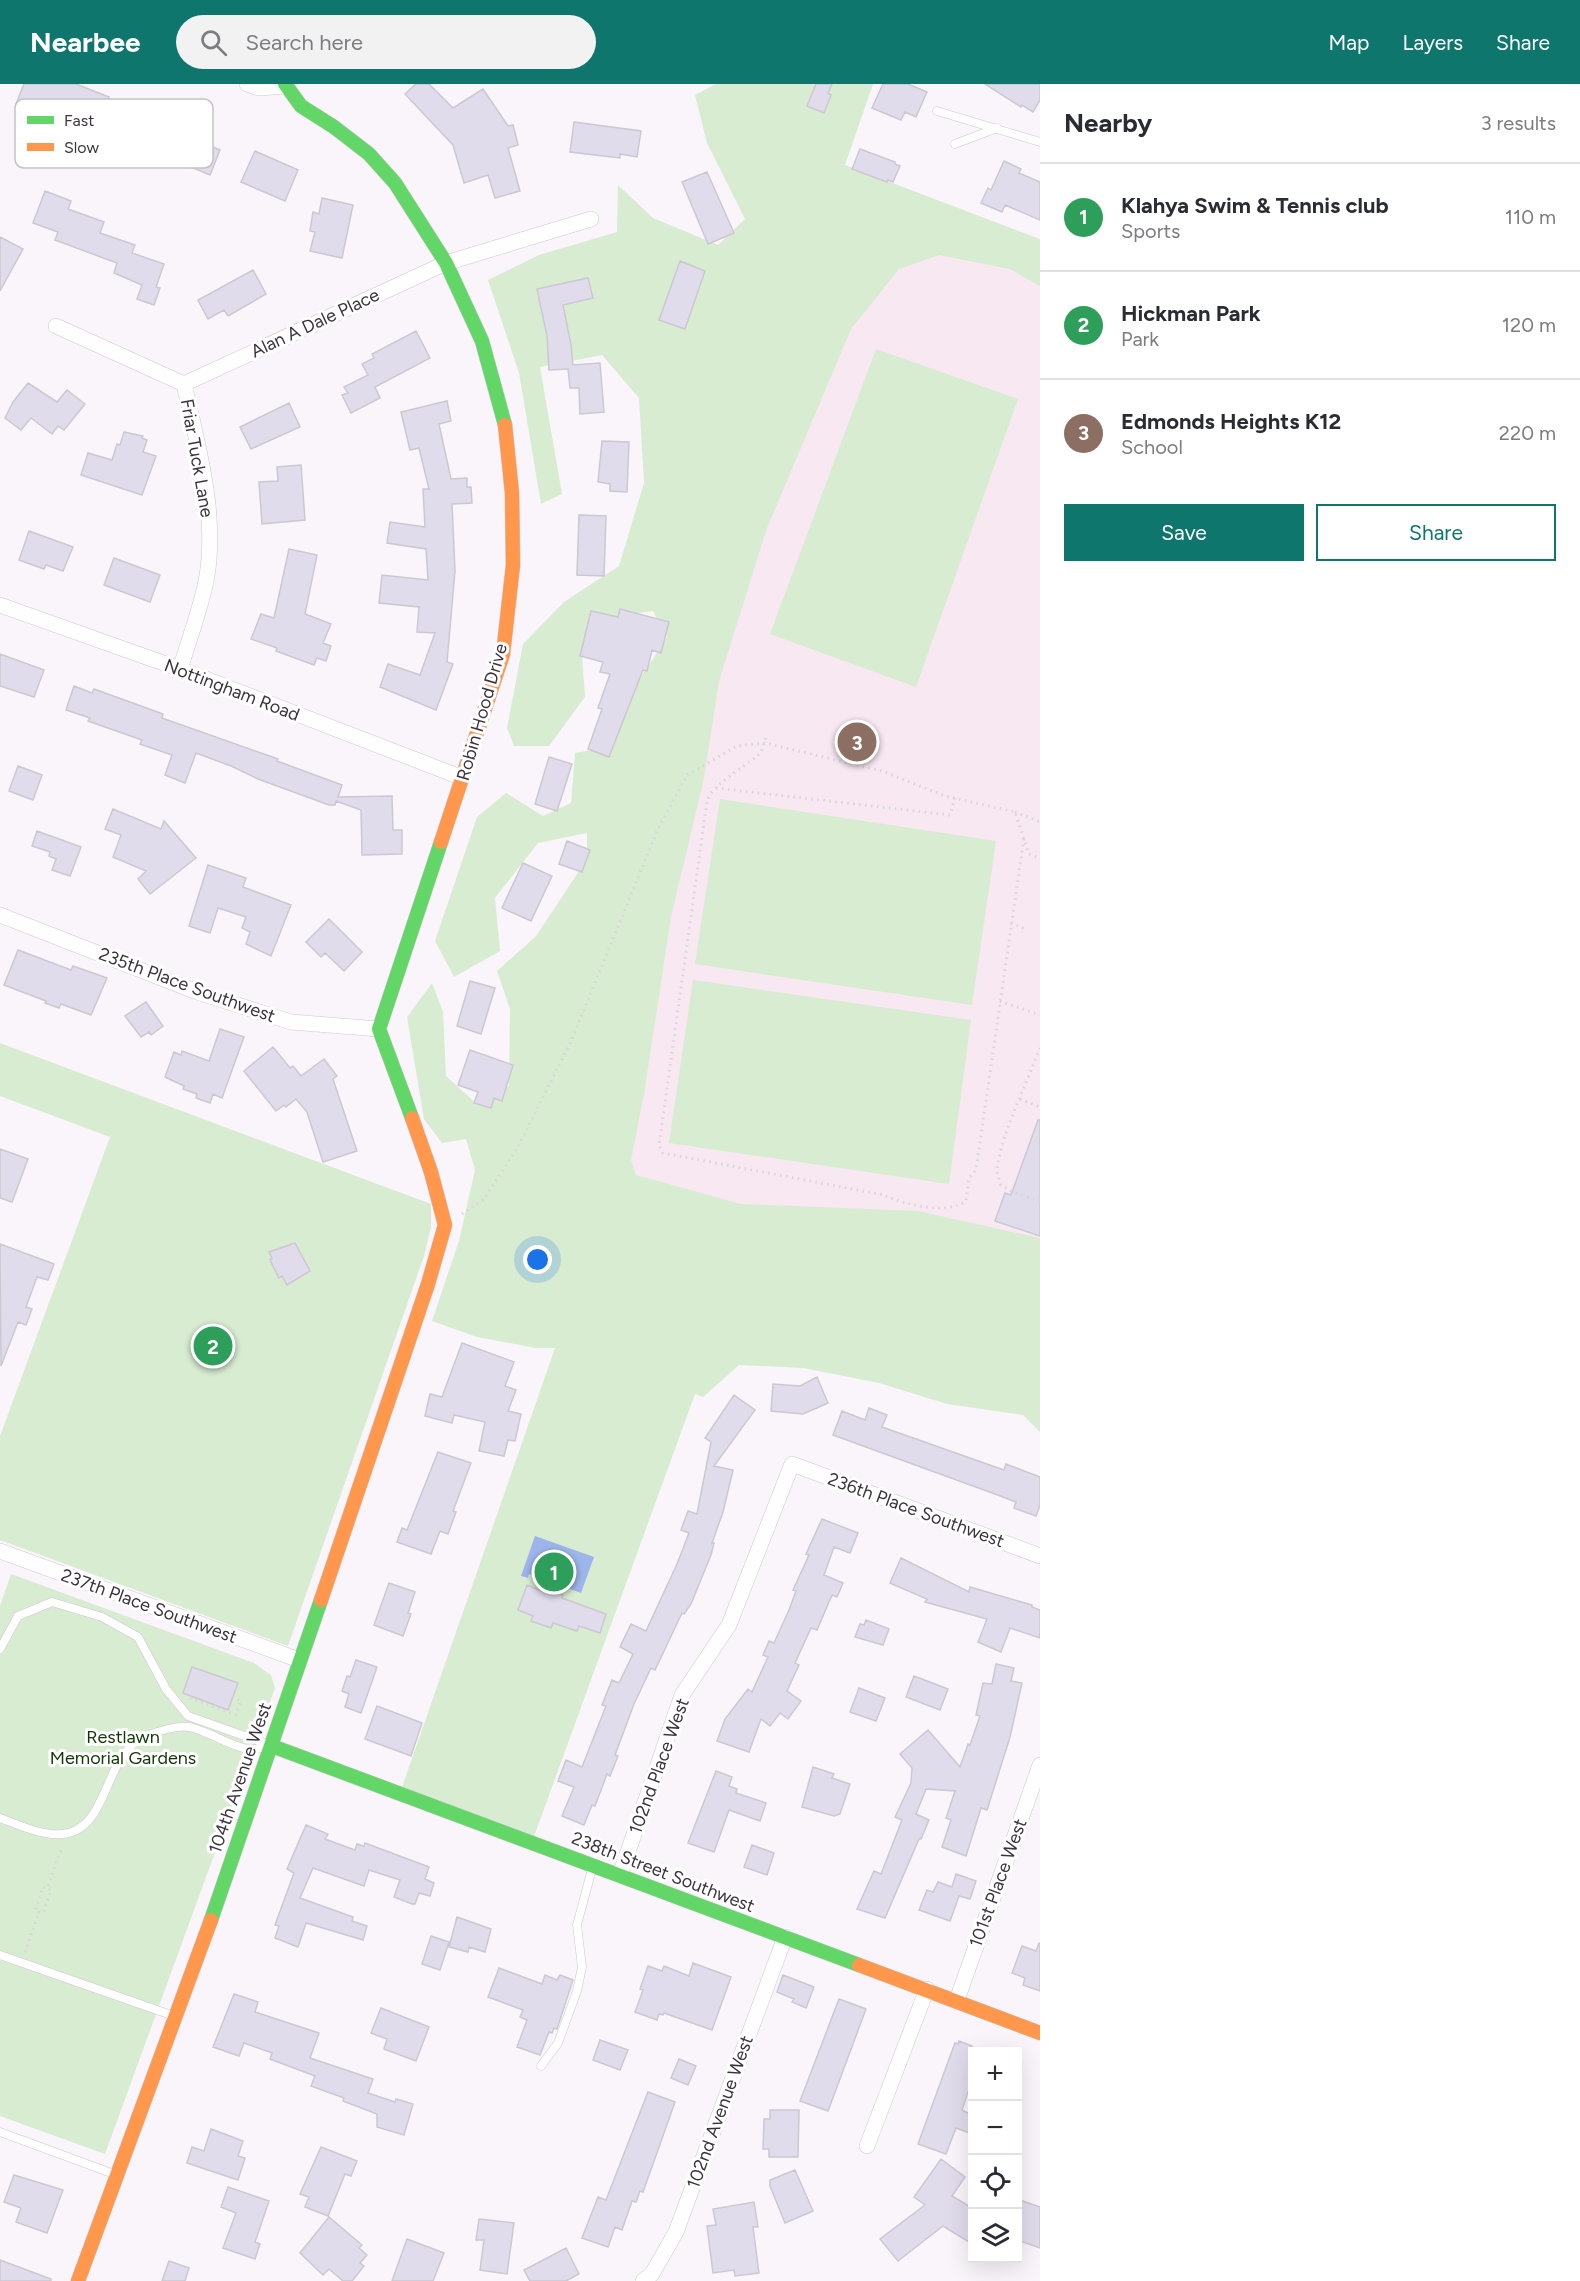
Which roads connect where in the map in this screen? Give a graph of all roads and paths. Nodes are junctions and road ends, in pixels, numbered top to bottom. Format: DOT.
graph roads {
  1 [pos="247,84"];
  2 [pos="285,85"];
  3 [pos="937,111"];
  4 [pos="997,128"];
  5 [pos="1040,142"];
  6 [pos="955,144"];
  7 [pos="591,219"];
  8 [pos="446,262"];
  9 [pos="56,326"];
  10 [pos="183,384"];
  11 [pos="0,605"];
  12 [pos="180,669"];
  13 [pos="766,738"];
  14 [pos="765,743"];
  15 [pos="463,778"];
  16 [pos="716,788"];
  17 [pos="955,798"];
  18 [pos="1015,812"];
  19 [pos="1040,822"];
  20 [pos="1024,838"];
  21 [pos="1040,858"];
  22 [pos="0,915"];
  23 [pos="1011,923"];
  24 [pos="1025,928"];
  25 [pos="1000,1001"];
  26 [pos="1040,1015"];
  27 [pos="379,1029"];
  28 [pos="1040,1048"];
  29 [pos="1020,1099"];
  30 [pos="1040,1107"];
  31 [pos="1040,1201"];
  32 [pos="445,1225"];
  33 [pos="792,1464"];
  34 [pos="0,1551"];
  35 [pos="1040,1556"];
  36 [pos="0,1649"];
  37 [pos="299,1660"];
  38 [pos="166,1689"];
  39 [pos="233,1698"];
  40 [pos="272,1746"];
  41 [pos="1040,1765"];
  42 [pos="0,1818"];
  43 [pos="66,1834"];
  44 [pos="593,1864"];
  45 [pos="620,1875"];
  46 [pos="47,1888"];
  47 [pos="39,1912"];
  48 [pos="785,1937"];
  49 [pos="0,1955"];
  50 [pos="21,1963"];
  51 [pos="927,1989"];
  52 [pos="957,2000"];
  53 [pos="176,2016"];
  54 [pos="1040,2033"];
  55 [pos="540,2066"];
  56 [pos="0,2132"];
  57 [pos="867,2146"];
  58 [pos="118,2175"];
  59 [pos="78,2281"];
  60 [pos="644,2281"];
  1 -- 2 [label="street, Robin Hood Drive"];
  2 -- 8 [label="street, Robin Hood Drive"];
  3 -- 4 [label="lane"];
  4 -- 5 [label="lane"];
  4 -- 6 [label="lane"];
  7 -- 8 [label="street, Alan A Dale Place"];
  8 -- 10 [label="street, Alan A Dale Place"];
  8 -- 15 [label="street, Robin Hood Drive"];
  9 -- 10 [label="street, Friar Tuck Lane"];
  10 -- 12 [label="street, Friar Tuck Lane"];
  11 -- 12 [label="street, Nottingham Road"];
  12 -- 15 [label="street, Nottingham Road"];
  13 -- 14 [label="path"];
  14 -- 16 [label="path"];
  14 -- 17 [label="path"];
  14 -- 32 [label="path"];
  15 -- 27 [label="street, Robin Hood Drive"];
  16 -- 17 [label="path"];
  16 -- 25 [label="path"];
  17 -- 18 [label="path"];
  18 -- 19 [label="path"];
  18 -- 20 [label="path"];
  20 -- 21 [label="path"];
  20 -- 23 [label="path"];
  22 -- 27 [label="street, 235th Place Southwest"];
  23 -- 24 [label="path"];
  23 -- 25 [label="path"];
  25 -- 26 [label="path"];
  27 -- 32 [label="street"];
  28 -- 29 [label="path"];
  29 -- 30 [label="path"];
  29 -- 31 [label="path"];
  32 -- 37 [label="street, 104th Avenue West"];
  33 -- 35 [label="street, 236th Place Southwest"];
  33 -- 45 [label="street, 102nd Place West"];
  34 -- 37 [label="street, 237th Place Southwest"];
  36 -- 38 [label="lane"];
  37 -- 40 [label="street, 104th Avenue West"];
  38 -- 39 [label="path"];
  38 -- 40 [label="lane"];
  40 -- 43 [label="lane"];
  40 -- 44 [label="street, 238th Street Southwest"];
  40 -- 53 [label="street, 104th Avenue West"];
  41 -- 52 [label="street, 101st Place West"];
  42 -- 43 [label="lane"];
  43 -- 46 [label="path"];
  44 -- 45 [label="street, 238th Street Southwest"];
  44 -- 55 [label="lane"];
  45 -- 48 [label="street, 238th Street Southwest"];
  46 -- 47 [label="path"];
  46 -- 47 [label="path"];
  47 -- 50 [label="path"];
  48 -- 51 [label="street, 238th Street Southwest"];
  48 -- 60 [label="street, 102nd Avenue West"];
  49 -- 50 [label="lane"];
  50 -- 53 [label="lane"];
  51 -- 52 [label="street, 238th Street Southwest"];
  51 -- 57 [label="street"];
  52 -- 54 [label="street, 238th Street Southwest"];
  53 -- 58 [label="street, 104th Avenue West"];
  56 -- 58 [label="lane"];
  58 -- 59 [label="street, 104th Avenue West"];
}
